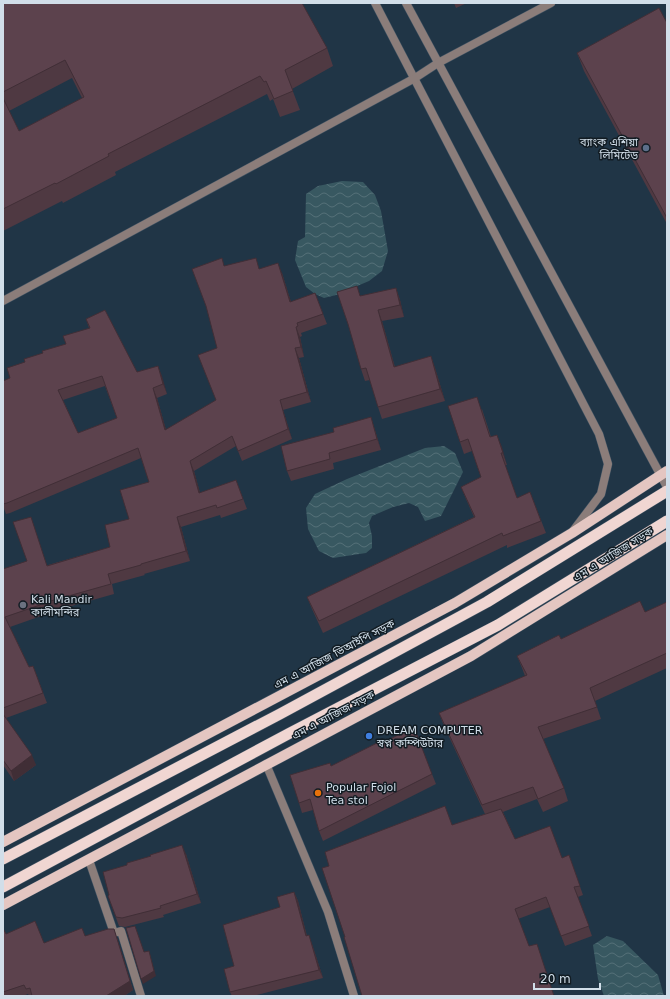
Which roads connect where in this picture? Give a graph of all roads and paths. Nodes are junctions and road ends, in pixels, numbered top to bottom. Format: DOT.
graph roads {
  1 [pos="375,3"];
  2 [pos="406,3"];
  3 [pos="551,3"];
  4 [pos="438,63"];
  5 [pos="415,78"];
  6 [pos="3,301"];
  7 [pos="664,473"];
  8 [pos="667,487"];
  9 [pos="667,491"];
  10 [pos="667,521"];
  11 [pos="572,533"];
  12 [pos="667,535"];
  13 [pos="266,764"];
  14 [pos="3,842"];
  15 [pos="3,859"];
  16 [pos="89,860"];
  17 [pos="3,887"];
  18 [pos="3,905"];
  19 [pos="141,996"];
  20 [pos="354,996"];
  1 -- 5 [label="street"];
  2 -- 4 [label="street"];
  3 -- 4 [label="street"];
  4 -- 5 [label="street"];
  4 -- 7 [label="street"];
  5 -- 6 [label="street"];
  5 -- 11 [label="street"];
  7 -- 8 [label="street"];
  7 -- 11 [label="main road, এম এ আজিজ ভিআইপি সড়ক"];
  9 -- 15 [label="highway"];
  10 -- 17 [label="highway"];
  11 -- 14 [label="main road, এম এ আজিজ ভিআইপি সড়ক"];
  12 -- 13 [label="main road, এম এ আজিজ সড়ক"];
  13 -- 16 [label="main road, এম এ আজিজ সড়ক"];
  13 -- 20 [label="street"];
  16 -- 18 [label="main road, এম এ আজিজ সড়ক"];
  16 -- 19 [label="street"];
}
